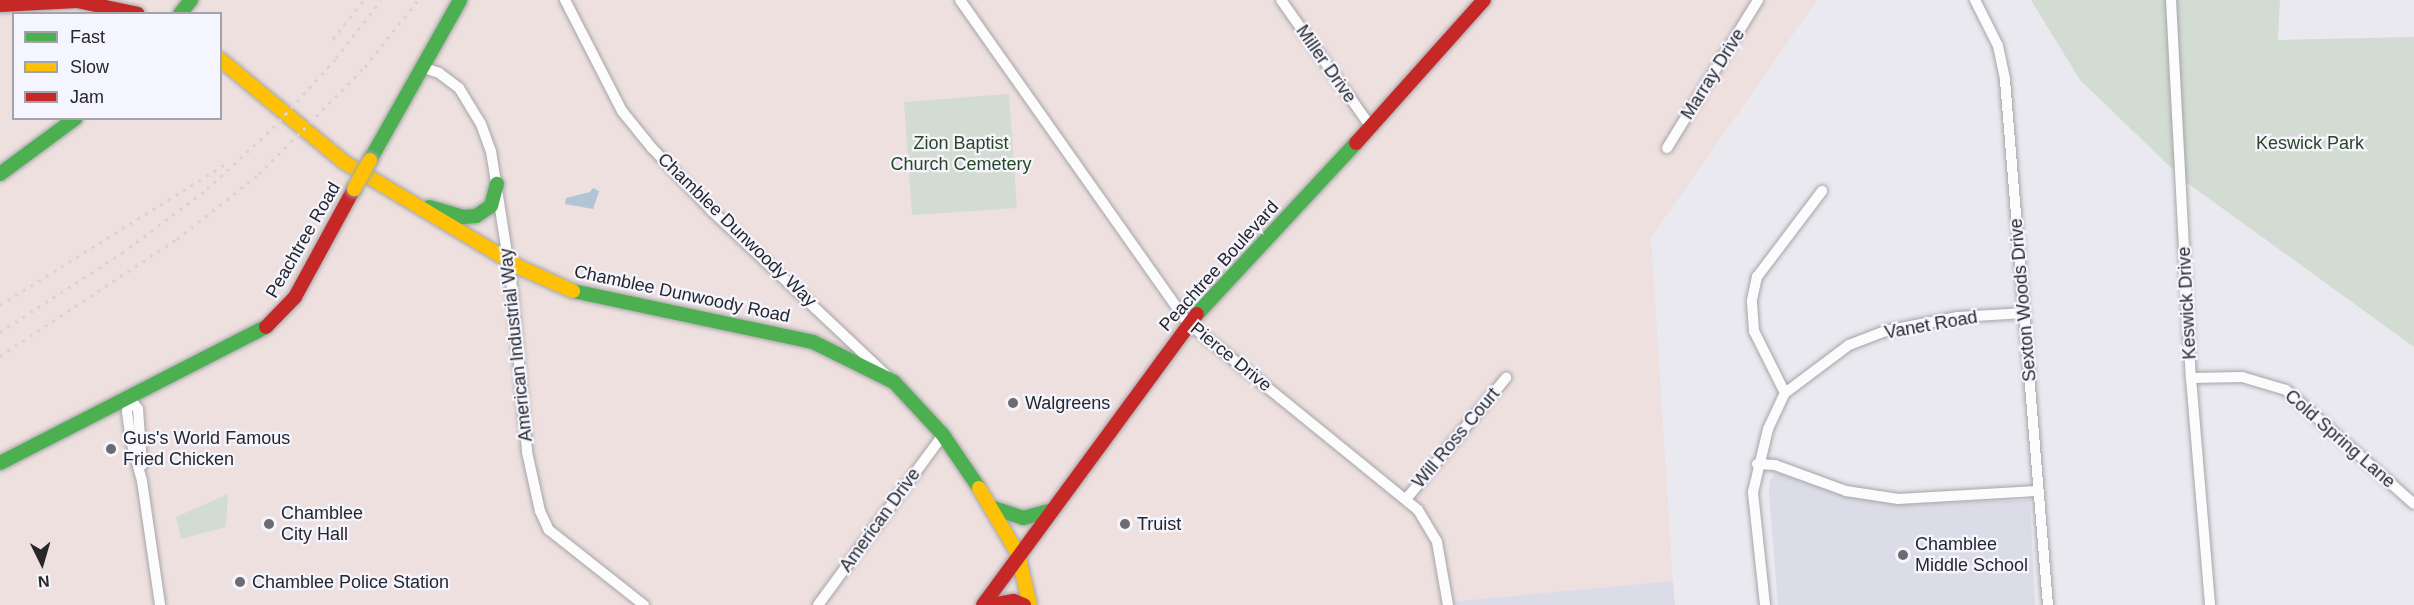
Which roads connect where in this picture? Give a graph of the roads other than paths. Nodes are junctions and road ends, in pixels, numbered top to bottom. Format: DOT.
graph roads {
  1 [pos="191,0"];
  2 [pos="460,0"];
  3 [pos="565,0"];
  4 [pos="960,0"];
  5 [pos="1281,0"];
  6 [pos="1484,0"];
  7 [pos="1758,0"];
  8 [pos="1975,0"];
  9 [pos="2171,0"];
  10 [pos="114,3"];
  11 [pos="0,5"];
  12 [pos="131,12"];
  13 [pos="182,12"];
  14 [pos="222,61"];
  15 [pos="421,67"];
  16 [pos="73,120"];
  17 [pos="1371,127"];
  18 [pos="1667,148"];
  19 [pos="0,174"];
  20 [pos="497,184"];
  21 [pos="1822,191"];
  22 [pos="407,201"];
  23 [pos="508,262"];
  24 [pos="2025,313"];
  25 [pos="1188,323"];
  26 [pos="1506,378"];
  27 [pos="2191,378"];
  28 [pos="894,382"];
  29 [pos="1785,393"];
  30 [pos="130,399"];
  31 [pos="943,435"];
  32 [pos="0,463"];
  33 [pos="1757,464"];
  34 [pos="2037,490"];
  35 [pos="1407,498"];
  36 [pos="2414,504"];
  37 [pos="993,508"];
  38 [pos="1052,510"];
  39 [pos="1018,554"];
  40 [pos="160,605"];
  41 [pos="644,605"];
  42 [pos="818,605"];
  43 [pos="983,605"];
  44 [pos="991,605"];
  45 [pos="1024,605"];
  46 [pos="1030,605"];
  47 [pos="1448,605"];
  48 [pos="1765,605"];
  49 [pos="2048,605"];
  50 [pos="2210,605"];
  1 -- 13 [label="main road"];
  2 -- 15 [label="main road, Peachtree Road"];
  3 -- 28 [label="street, Chamblee Dunwoody Way"];
  4 -- 25 [label="street, Pierce Drive"];
  5 -- 17 [label="street, Miller Drive"];
  6 -- 17 [label="main road, Peachtree Boulevard"];
  7 -- 18 [label="street, Marray Drive"];
  8 -- 24 [label="street, Sexton Woods Drive"];
  9 -- 27 [label="street, Keswick Drive"];
  10 -- 11 [label="main road"];
  10 -- 12 [label="main road"];
  14 -- 22 [label="main road, Chamblee Dunwoody Road"];
  15 -- 20 [label="street, American Industrial Way"];
  15 -- 30 [label="main road, Peachtree Road, bridge"];
  16 -- 19 [label="main road"];
  17 -- 25 [label="main road, Peachtree Boulevard"];
  20 -- 22 [label="main road"];
  20 -- 23 [label="street, American Industrial Way"];
  21 -- 29 [label="street"];
  22 -- 23 [label="main road, Chamblee Dunwoody Road"];
  23 -- 28 [label="main road, Chamblee Dunwoody Road"];
  23 -- 41 [label="street, American Industrial Way"];
  24 -- 29 [label="street, Vanet Road"];
  24 -- 34 [label="street, Sexton Woods Drive"];
  25 -- 35 [label="street, Pierce Drive"];
  25 -- 38 [label="main road, Peachtree Boulevard"];
  26 -- 35 [label="street, Will Ross Court"];
  27 -- 36 [label="street, Cold Spring Lane"];
  27 -- 50 [label="street, Keswick Drive"];
  28 -- 31 [label="main road, Chamblee Dunwoody Road"];
  29 -- 33 [label="street"];
  30 -- 32 [label="main road, Peachtree Road"];
  30 -- 40 [label="street"];
  31 -- 37 [label="main road, Chamblee Dunwoody Road"];
  31 -- 42 [label="street, American Drive"];
  33 -- 34 [label="street"];
  33 -- 48 [label="street"];
  34 -- 49 [label="street, Sexton Woods Drive"];
  35 -- 47 [label="street, Pierce Drive"];
  37 -- 38 [label="main road"];
  37 -- 39 [label="main road, Chamblee Dunwoody Road"];
  38 -- 39 [label="main road, Peachtree Boulevard"];
  39 -- 43 [label="main road, Peachtree Boulevard"];
  39 -- 46 [label="main road, Chamblee Dunwoody Road"];
  44 -- 45 [label="main road"];
}
